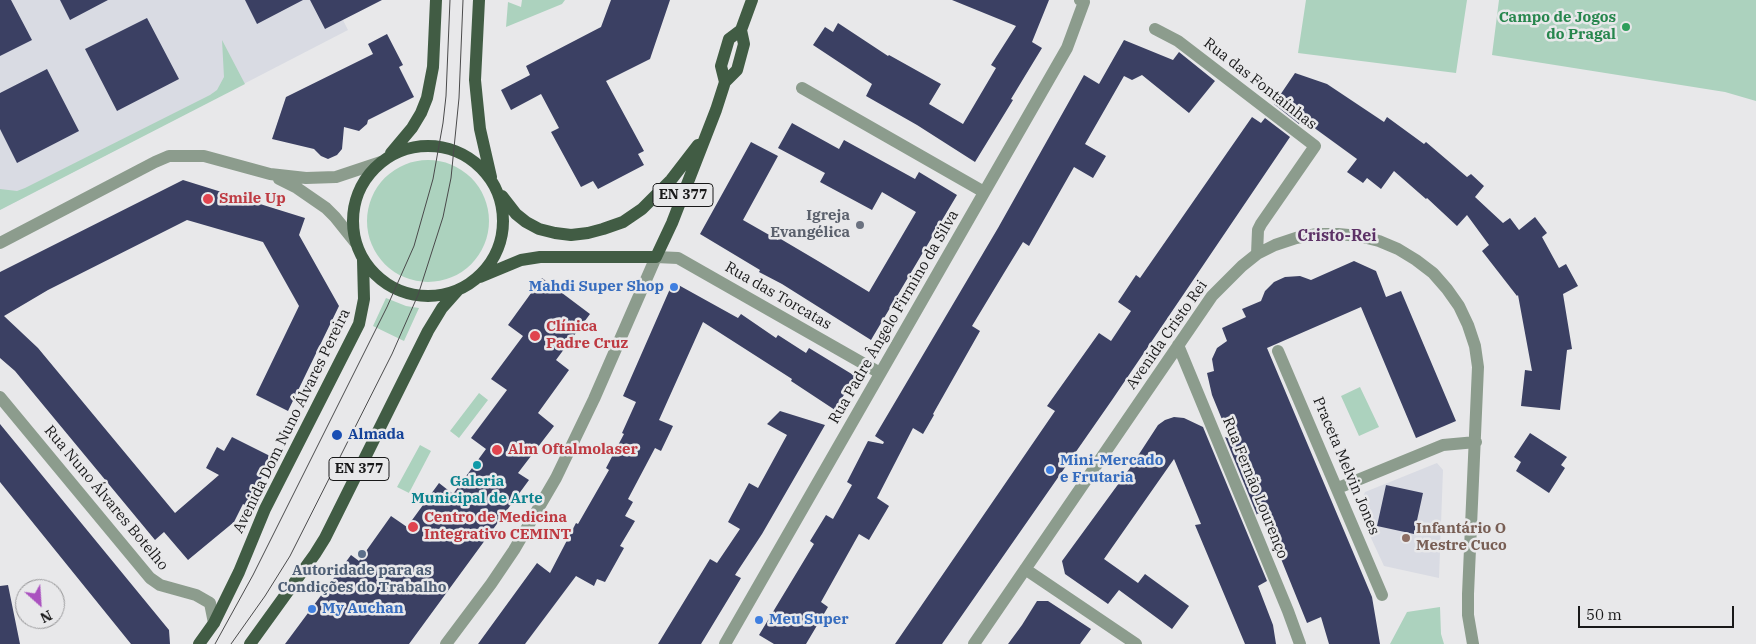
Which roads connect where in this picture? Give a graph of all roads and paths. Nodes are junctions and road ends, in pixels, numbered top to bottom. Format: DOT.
graph roads {
  1 [pos="436,0"];
  2 [pos="479,0"];
  3 [pos="752,0"];
  4 [pos="1082,1"];
  5 [pos="1155,28"];
  6 [pos="802,88"];
  7 [pos="708,132"];
  8 [pos="385,159"];
  9 [pos="270,174"];
  10 [pos="495,186"];
  11 [pos="984,192"];
  12 [pos="355,242"];
  13 [pos="0,243"];
  14 [pos="1257,254"];
  15 [pos="656,257"];
  16 [pos="363,260"];
  17 [pos="475,279"];
  18 [pos="458,290"];
  19 [pos="1178,345"];
  20 [pos="1278,351"];
  21 [pos="880,374"];
  22 [pos="0,397"];
  23 [pos="1476,442"];
  24 [pos="1338,488"];
  25 [pos="1025,570"];
  26 [pos="1382,595"];
  27 [pos="214,623"];
  28 [pos="199,644"];
  29 [pos="250,644"];
  30 [pos="446,644"];
  31 [pos="724,644"];
  32 [pos="974,644"];
  33 [pos="1136,644"];
  34 [pos="1300,644"];
  35 [pos="1473,644"];
  1 -- 8 [label="main road"];
  2 -- 10 [label="main road"];
  3 -- 7 [label="main road, EN 377"];
  4 -- 11 [label="street, Rua Padre Ângelo Firmino da Silva"];
  5 -- 14 [label="street, Rua das Fontaínhas"];
  6 -- 11 [label="street"];
  7 -- 10 [label="main road, EN 377"];
  7 -- 15 [label="main road, EN 377"];
  8 -- 9 [label="street"];
  8 -- 10 [label="main road, EN 377"];
  8 -- 12 [label="main road, EN 377"];
  9 -- 12 [label="street"];
  9 -- 13 [label="street"];
  10 -- 17 [label="main road, EN 377"];
  11 -- 21 [label="street, Rua Padre Ângelo Firmino da Silva"];
  12 -- 16 [label="main road, EN 377"];
  14 -- 19 [label="street, Avenida Cristo Rei"];
  14 -- 23 [label="street, Avenida Cristo Rei"];
  15 -- 17 [label="main road, EN 377"];
  15 -- 21 [label="street, Rua das Torcatas"];
  15 -- 30 [label="street"];
  16 -- 18 [label="main road, EN 377"];
  16 -- 27 [label="main road, Avenida Dom Nuno Álvares Pereira / EN 377"];
  17 -- 18 [label="main road, EN 377"];
  18 -- 29 [label="main road, EN 377"];
  19 -- 25 [label="street, Avenida Cristo Rei"];
  19 -- 34 [label="street, Rua Fernão Lourenço"];
  20 -- 24 [label="street, Praceta Melvin Jones"];
  21 -- 31 [label="street, Rua Padre Ângelo Firmino da Silva"];
  22 -- 27 [label="street, Rua Nuno Álvares Botelho"];
  23 -- 24 [label="street"];
  23 -- 35 [label="street, Avenida Cristo Rei"];
  24 -- 26 [label="street, Praceta Melvin Jones"];
  25 -- 32 [label="street, Avenida Cristo Rei"];
  25 -- 33 [label="street"];
  27 -- 28 [label="main road, Avenida Dom Nuno Álvares Pereira / EN 377"];
}
